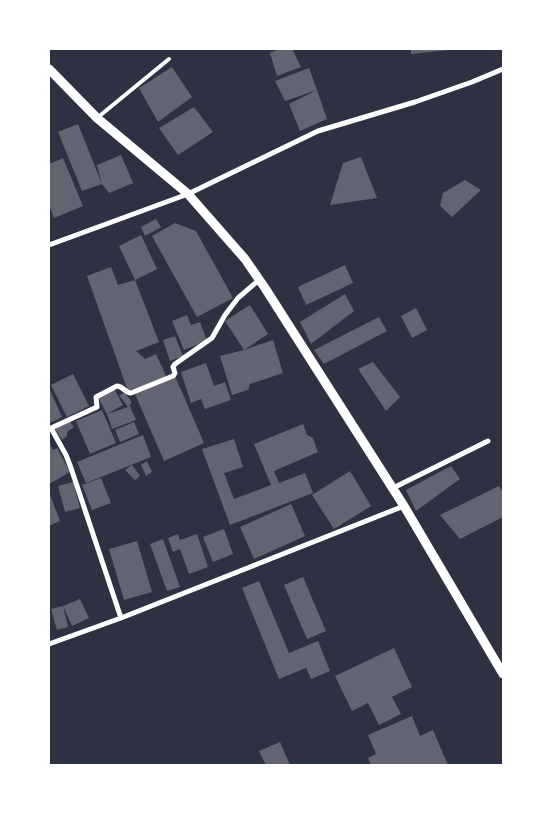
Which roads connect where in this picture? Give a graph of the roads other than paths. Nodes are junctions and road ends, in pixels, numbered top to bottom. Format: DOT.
graph roads {
  1 [pos="169,59"];
  2 [pos="49,69"];
  3 [pos="503,69"];
  4 [pos="97,118"];
  5 [pos="188,194"];
  6 [pos="49,245"];
  7 [pos="259,280"];
  8 [pos="50,429"];
  9 [pos="488,441"];
  10 [pos="393,488"];
  11 [pos="404,506"];
  12 [pos="121,618"];
  13 [pos="49,644"];
  14 [pos="503,674"];
  1 -- 4 [label="lane"];
  2 -- 4 [label="street"];
  3 -- 5 [label="street"];
  4 -- 5 [label="street"];
  5 -- 6 [label="street"];
  5 -- 7 [label="street"];
  7 -- 8 [label="street"];
  7 -- 10 [label="street"];
  8 -- 12 [label="street"];
  9 -- 10 [label="street"];
  10 -- 11 [label="street"];
  11 -- 12 [label="street"];
  11 -- 14 [label="street"];
  12 -- 13 [label="street"];
}
